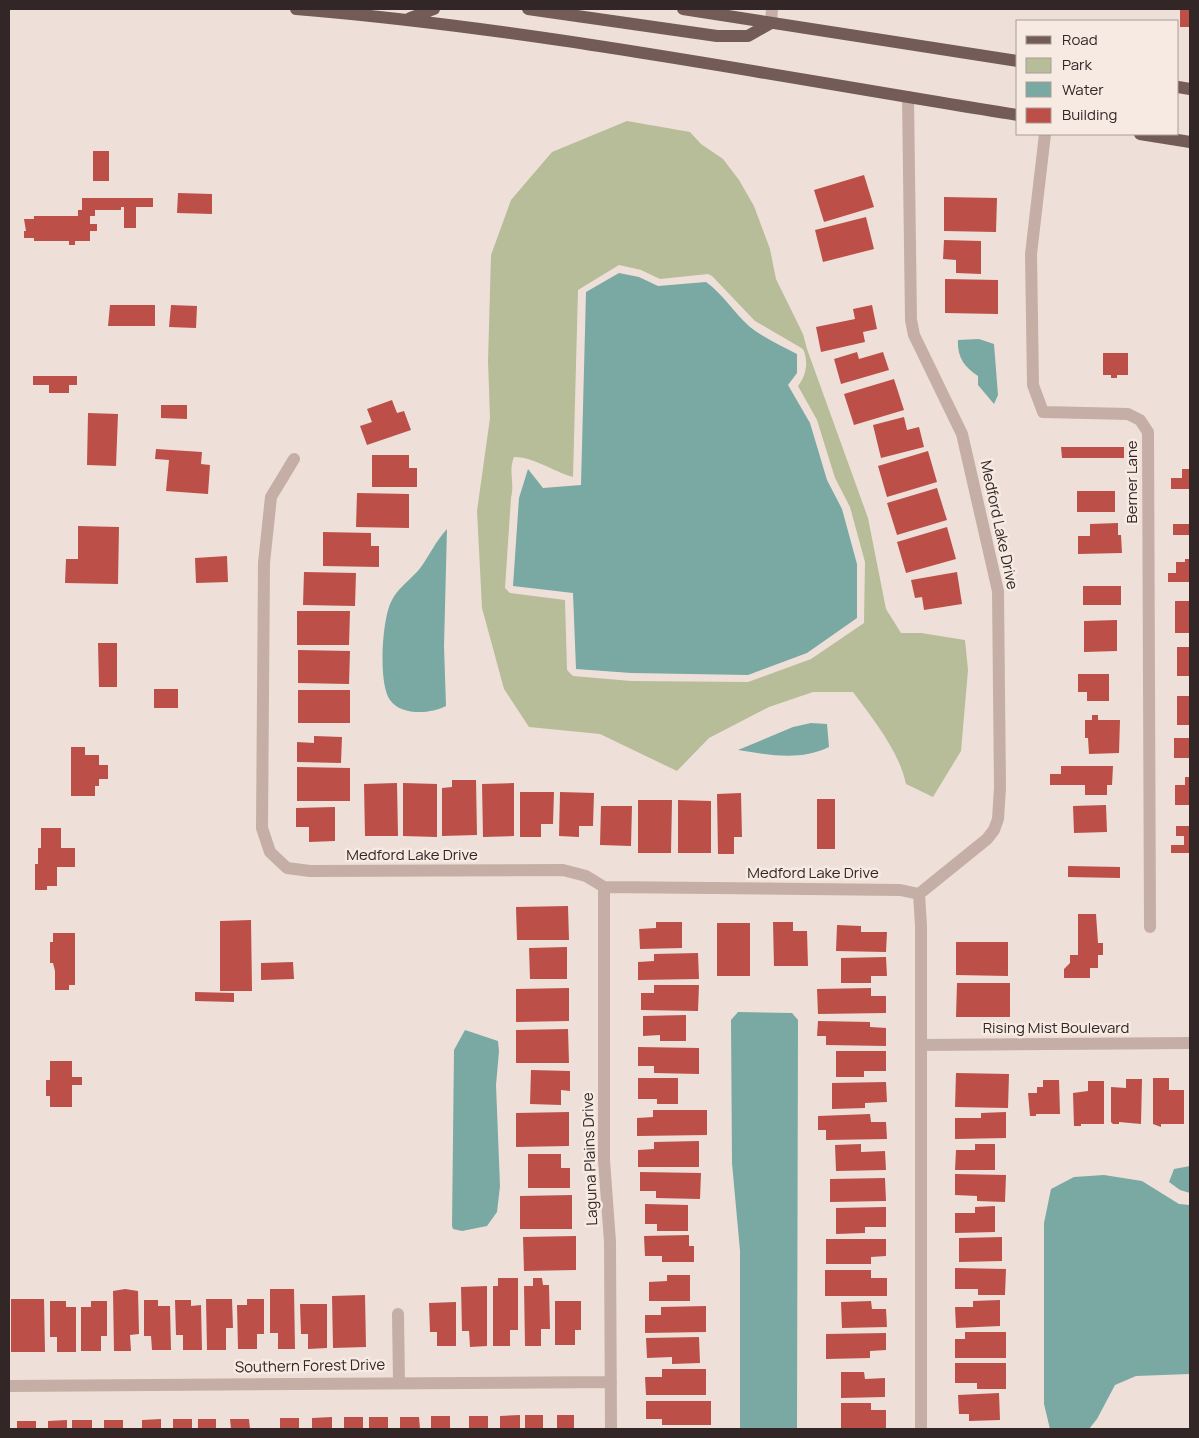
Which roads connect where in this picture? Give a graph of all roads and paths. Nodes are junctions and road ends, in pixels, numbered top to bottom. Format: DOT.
graph roads {
  1 [pos="296,9"];
  2 [pos="434,9"];
  3 [pos="528,9"];
  4 [pos="684,9"];
  5 [pos="772,9"];
  6 [pos="407,18"];
  7 [pos="771,22"];
  8 [pos="1016,61"];
  9 [pos="908,97"];
  10 [pos="1016,115"];
  11 [pos="1045,135"];
  12 [pos="1146,135"];
  13 [pos="1190,142"];
  14 [pos="294,459"];
  15 [pos="604,888"];
  16 [pos="919,894"];
  17 [pos="1150,927"];
  18 [pos="1190,1044"];
  19 [pos="921,1045"];
  20 [pos="398,1314"];
  21 [pos="399,1382"];
  22 [pos="611,1382"];
  23 [pos="9,1386"];
  24 [pos="611,1429"];
  25 [pos="921,1429"];
  1 -- 6 [label="main road"];
  2 -- 6 [label="main road"];
  3 -- 7 [label="main road"];
  4 -- 7 [label="main road"];
  5 -- 7 [label="street"];
  6 -- 9 [label="main road"];
  7 -- 8 [label="main road"];
  9 -- 10 [label="main road"];
  9 -- 16 [label="street, Medford Lake Drive"];
  11 -- 17 [label="street, Berner Lane"];
  12 -- 13 [label="main road"];
  14 -- 15 [label="street, Medford Lake Drive"];
  15 -- 16 [label="street, Medford Lake Drive"];
  15 -- 22 [label="street, Laguna Plains Drive"];
  16 -- 19 [label="street"];
  18 -- 19 [label="street, Rising Mist Boulevard"];
  19 -- 25 [label="street"];
  20 -- 21 [label="street"];
  21 -- 22 [label="street, Southern Forest Drive"];
  21 -- 23 [label="street, Southern Forest Drive"];
  22 -- 24 [label="street, Laguna Plains Drive"];
}
